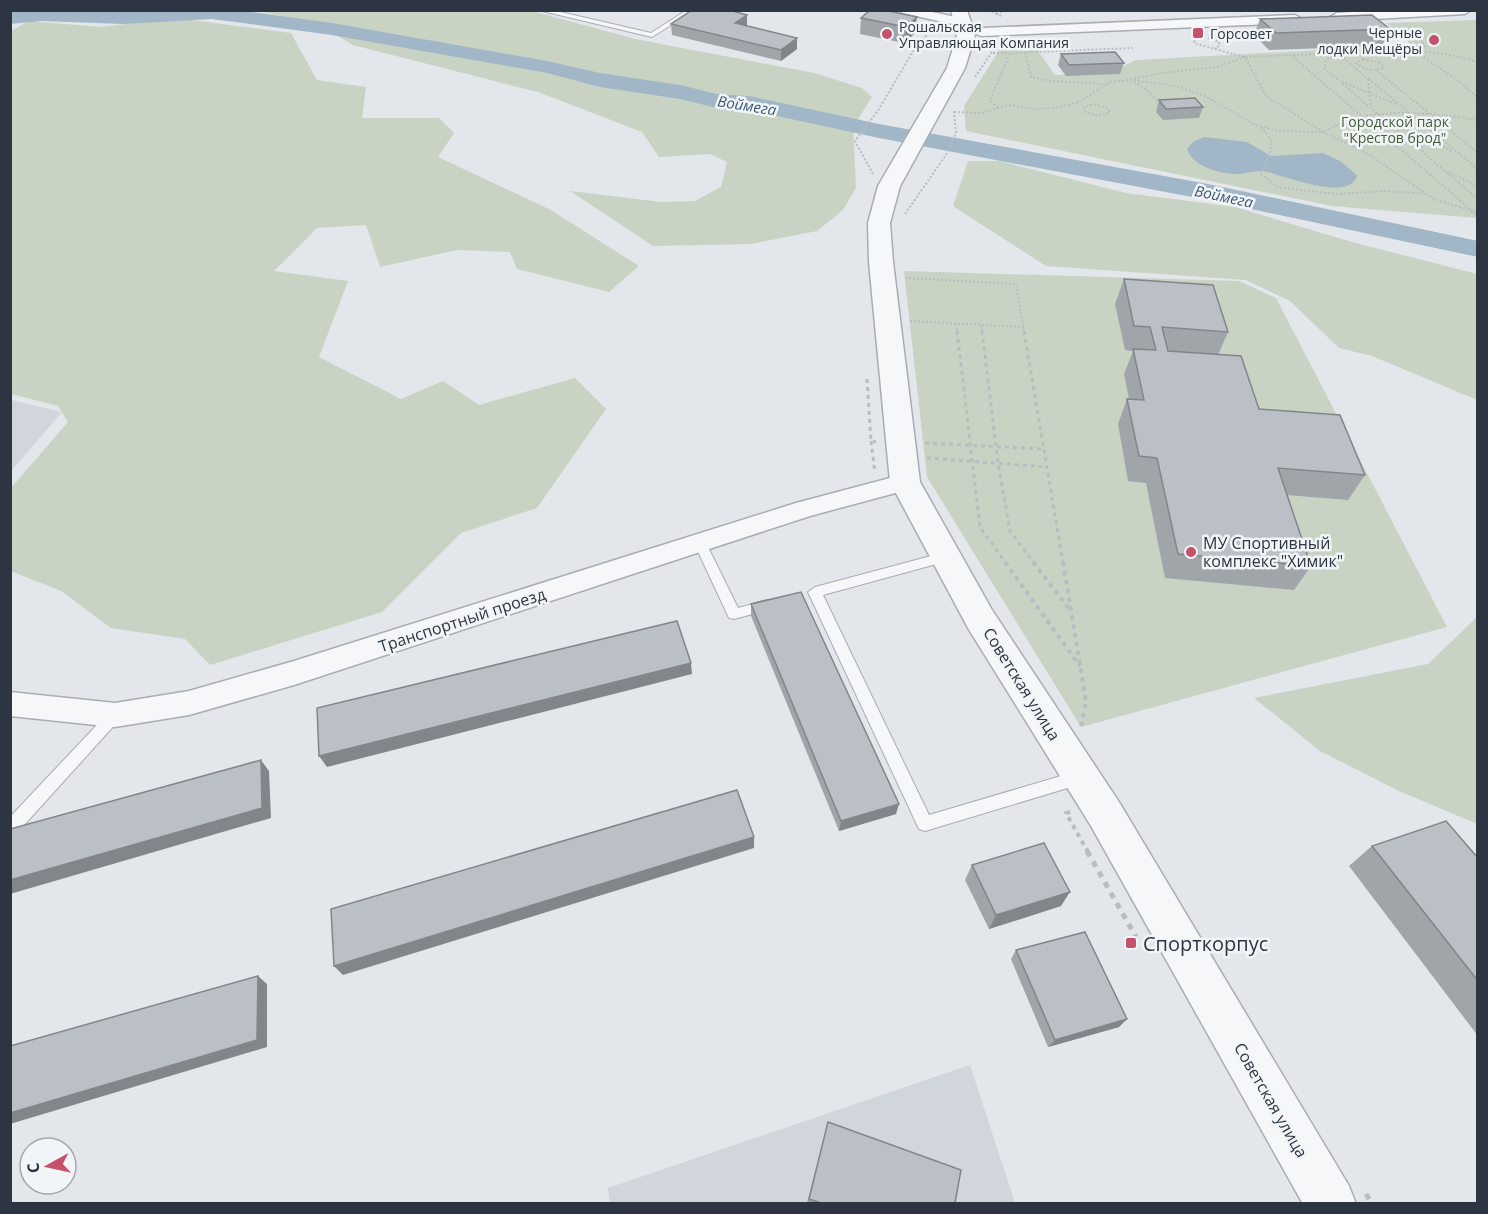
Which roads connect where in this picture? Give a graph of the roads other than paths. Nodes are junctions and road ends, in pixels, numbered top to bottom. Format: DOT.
graph roads {
  1 [pos="541,10"];
  2 [pos="692,10"];
  3 [pos="907,10"];
  4 [pos="1465,10"];
  5 [pos="967,25"];
  6 [pos="901,476"];
  7 [pos="700,543"];
  8 [pos="946,557"];
  9 [pos="785,600"];
  10 [pos="10,704"];
  11 [pos="115,715"];
  12 [pos="1081,777"];
  13 [pos="10,829"];
  14 [pos="1331,1203"];
  1 -- 2 [label="lane"];
  3 -- 5 [label="street"];
  4 -- 5 [label="street"];
  5 -- 6 [label="street, Советская улица"];
  6 -- 7 [label="street, Транспортный проезд"];
  6 -- 8 [label="street, Советская улица"];
  7 -- 9 [label="lane"];
  7 -- 11 [label="street, Транспортный проезд"];
  8 -- 12 [label="street, Советская улица"];
  8 -- 12 [label="lane"];
  10 -- 11 [label="street, Транспортный проезд"];
  11 -- 13 [label="lane"];
  12 -- 14 [label="street, Советская улица"];
}
